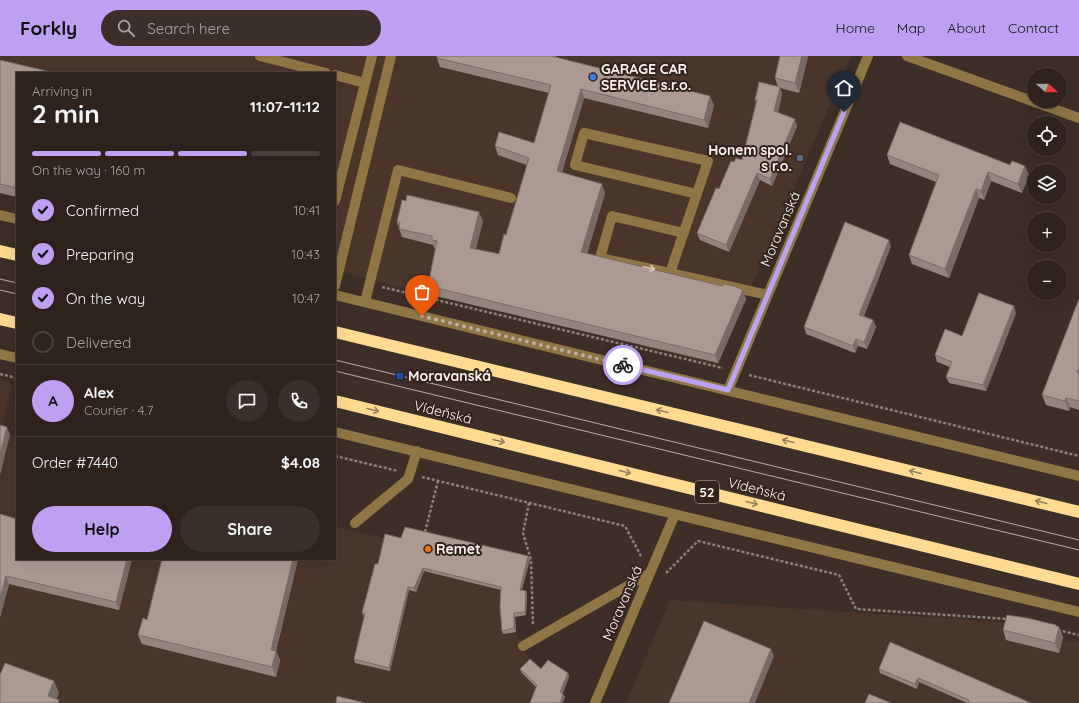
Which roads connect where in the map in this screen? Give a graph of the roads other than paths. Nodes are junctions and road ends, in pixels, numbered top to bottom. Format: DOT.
graph roads {
  1 [pos="260,56"];
  2 [pos="372,56"];
  3 [pos="390,56"];
  4 [pos="868,56"];
  5 [pos="907,56"];
  6 [pos="322,72"];
  7 [pos="336,75"];
  8 [pos="365,83"];
  9 [pos="1079,118"];
  10 [pos="697,194"];
  11 [pos="336,197"];
  12 [pos="511,198"];
  13 [pos="0,215"];
  14 [pos="16,219"];
  15 [pos="684,233"];
  16 [pos="0,251"];
  17 [pos="16,255"];
  18 [pos="670,273"];
  19 [pos="336,282"];
  20 [pos="336,295"];
  21 [pos="768,295"];
  22 [pos="365,302"];
  23 [pos="0,319"];
  24 [pos="16,323"];
  25 [pos="336,332"];
  26 [pos="0,354"];
  27 [pos="16,358"];
  28 [pos="728,390"];
  29 [pos="336,401"];
  30 [pos="336,432"];
  31 [pos="416,451"];
  32 [pos="1079,476"];
  33 [pos="1079,512"];
  34 [pos="675,514"];
  35 [pos="355,523"];
  36 [pos="650,574"];
  37 [pos="1079,584"];
  38 [pos="1079,612"];
  39 [pos="523,646"];
  40 [pos="594,703"];
  1 -- 6 [label="street"];
  2 -- 8 [label="street"];
  3 -- 19 [label="street"];
  4 -- 21 [label="street, Moravanská"];
  5 -- 9 [label="street"];
  7 -- 8 [label="street"];
  8 -- 11 [label="street"];
  10 -- 10 [label="street"];
  10 -- 15 [label="street"];
  12 -- 22 [label="street"];
  13 -- 14 [label="street"];
  15 -- 18 [label="street"];
  15 -- 18 [label="street, one-way"];
  16 -- 17 [label="highway"];
  18 -- 21 [label="street"];
  20 -- 22 [label="street"];
  21 -- 28 [label="street, Moravanská"];
  22 -- 28 [label="street"];
  23 -- 24 [label="highway"];
  33 -- 25 [label="highway, one-way"];
  26 -- 27 [label="street"];
  28 -- 32 [label="street"];
  29 -- 37 [label="highway, Vídeňská / 52, one-way"];
  30 -- 31 [label="street"];
  31 -- 34 [label="street"];
  31 -- 35 [label="street"];
  34 -- 36 [label="street, Moravanská"];
  34 -- 38 [label="street"];
  36 -- 39 [label="street"];
  36 -- 40 [label="street, Moravanská"];
}
